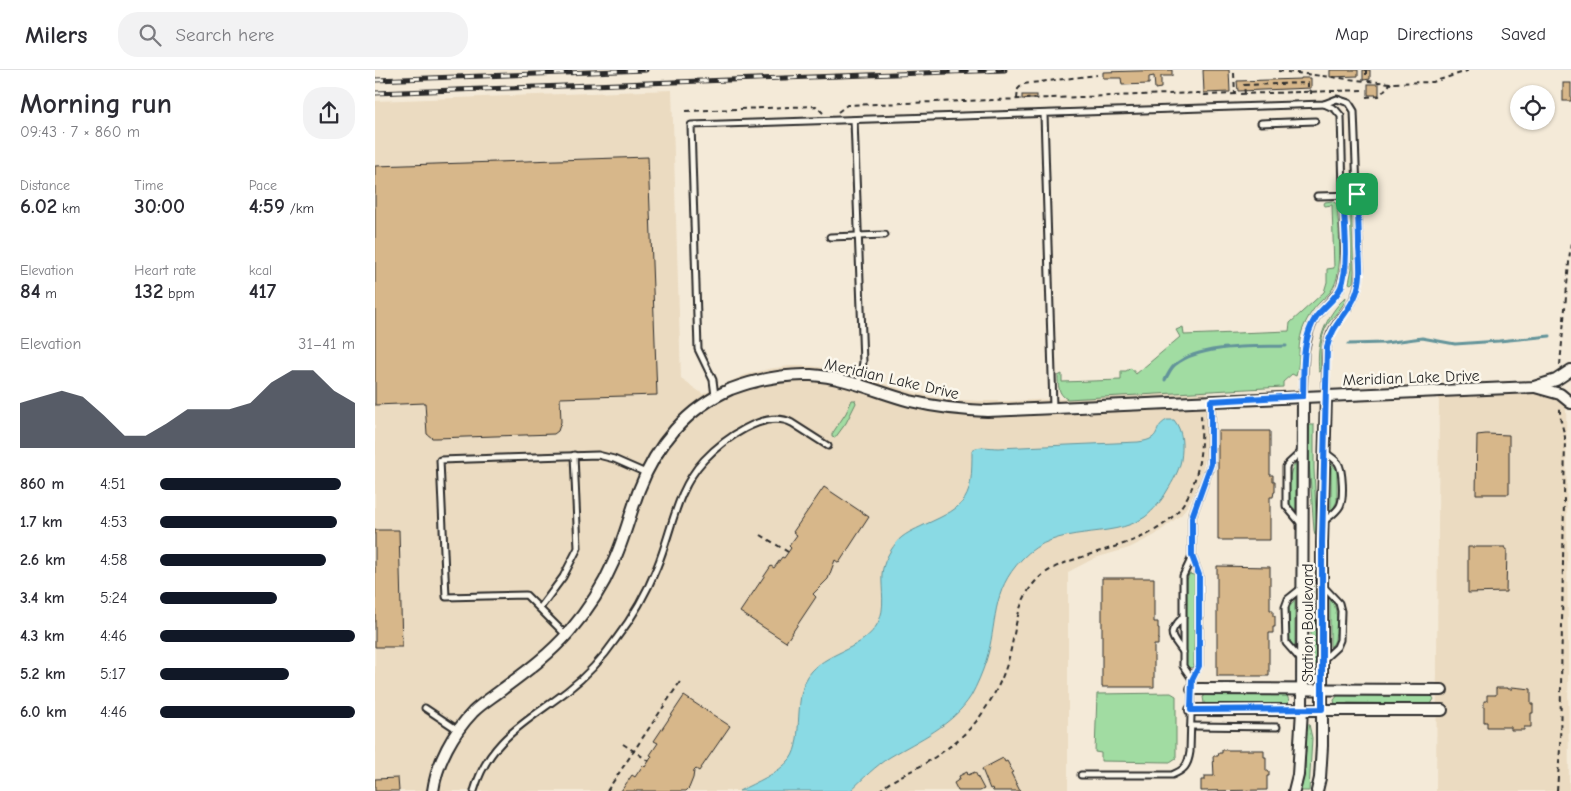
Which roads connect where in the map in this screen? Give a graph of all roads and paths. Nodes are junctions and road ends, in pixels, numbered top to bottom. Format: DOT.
graph roads {
  1 [pos="1365,70"];
  2 [pos="1467,70"];
  3 [pos="1278,71"];
  4 [pos="1234,72"];
  5 [pos="1097,75"];
  6 [pos="1366,78"];
  7 [pos="1391,83"];
  8 [pos="1366,90"];
  9 [pos="1311,93"];
  10 [pos="1235,94"];
  11 [pos="1245,94"];
  12 [pos="1366,97"];
  13 [pos="1017,100"];
  14 [pos="1324,104"];
  15 [pos="686,111"];
  16 [pos="1044,114"];
  17 [pos="854,120"];
  18 [pos="1315,121"];
  19 [pos="1261,123"];
  20 [pos="1357,194"];
  21 [pos="1343,195"];
  22 [pos="1317,196"];
  23 [pos="885,235"];
  24 [pos="858,236"];
  25 [pos="830,237"];
  26 [pos="1571,240"];
  27 [pos="1566,370"];
  28 [pos="859,386"];
  29 [pos="1534,386"];
  30 [pos="715,396"];
  31 [pos="1303,396"];
  32 [pos="1326,396"];
  33 [pos="1211,401"];
  34 [pos="1571,403"];
  35 [pos="1053,407"];
  36 [pos="1560,408"];
  37 [pos="1201,414"];
  38 [pos="828,446"];
  39 [pos="1302,451"];
  40 [pos="1325,452"];
  41 [pos="574,455"];
  42 [pos="647,473"];
  43 [pos="1323,523"];
  44 [pos="1303,526"];
  45 [pos="761,535"];
  46 [pos="788,552"];
  47 [pos="1192,556"];
  48 [pos="1323,586"];
  49 [pos="1303,587"];
  50 [pos="539,608"];
  51 [pos="1183,617"];
  52 [pos="567,635"];
  53 [pos="1183,652"];
  54 [pos="1302,661"];
  55 [pos="1323,661"];
  56 [pos="680,682"];
  57 [pos="1192,684"];
  58 [pos="1302,689"];
  59 [pos="1323,689"];
  60 [pos="1442,690"];
  61 [pos="425,708"];
  62 [pos="1322,709"];
  63 [pos="1191,710"];
  64 [pos="1301,710"];
  65 [pos="1442,710"];
  66 [pos="1191,726"];
  67 [pos="1277,727"];
  68 [pos="459,730"];
  69 [pos="623,744"];
  70 [pos="633,751"];
  71 [pos="649,761"];
  72 [pos="1081,776"];
  73 [pos="433,791"];
  74 [pos="474,791"];
  75 [pos="607,791"];
  76 [pos="879,791"];
  77 [pos="1294,791"];
  78 [pos="1317,791"];
  79 [pos="1557,791"];
  1 -- 6 [label="path"];
  2 -- 7 [label="path"];
  3 -- 7 [label="path"];
  4 -- 10 [label="path"];
  5 -- 13 [label="path"];
  7 -- 12 [label="path"];
  8 -- 9 [label="path"];
  9 -- 11 [label="path"];
  9 -- 11 [label="path"];
  10 -- 11 [label="path"];
  10 -- 13 [label="path"];
  13 -- 15 [label="path"];
  14 -- 16 [label="lane"];
  14 -- 20 [label="lane"];
  14 -- 21 [label="lane"];
  16 -- 17 [label="lane"];
  16 -- 35 [label="lane"];
  17 -- 24 [label="lane"];
  17 -- 30 [label="lane"];
  18 -- 19 [label="lane"];
  20 -- 21 [label="lane"];
  20 -- 32 [label="lane"];
  21 -- 22 [label="lane"];
  21 -- 31 [label="lane"];
  23 -- 24 [label="lane"];
  24 -- 25 [label="lane"];
  24 -- 28 [label="lane"];
  26 -- 27 [label="path"];
  27 -- 29 [label="street, Meridian Lake Drive"];
  28 -- 30 [label="street, Meridian Lake Drive"];
  28 -- 35 [label="street, Meridian Lake Drive"];
  29 -- 32 [label="street, Meridian Lake Drive"];
  29 -- 34 [label="street, Meridian Lake Drive"];
  30 -- 42 [label="street, Meridian Lake Drive"];
  31 -- 32 [label="street, Meridian Lake Drive"];
  31 -- 33 [label="street, Meridian Lake Drive"];
  31 -- 39 [label="street, Station Boulevard"];
  32 -- 40 [label="street, Station Boulevard"];
  33 -- 35 [label="street, Meridian Lake Drive"];
  33 -- 47 [label="lane"];
  36 -- 79 [label="path"];
  37 -- 76 [label="path"];
  38 -- 74 [label="lane"];
  39 -- 44 [label="street, Station Boulevard"];
  39 -- 44 [label="lane"];
  40 -- 43 [label="street, Station Boulevard"];
  40 -- 43 [label="lane"];
  41 -- 42 [label="lane"];
  41 -- 50 [label="lane"];
  41 -- 50 [label="lane"];
  42 -- 52 [label="street, Meridian Lake Drive"];
  43 -- 48 [label="street, Station Boulevard"];
  44 -- 49 [label="street, Station Boulevard"];
  45 -- 46 [label="path"];
  47 -- 51 [label="lane"];
  47 -- 57 [label="lane"];
  48 -- 55 [label="street, Station Boulevard"];
  48 -- 55 [label="lane"];
  49 -- 54 [label="street, Station Boulevard"];
  49 -- 54 [label="lane"];
  50 -- 52 [label="lane"];
  51 -- 53 [label="lane"];
  51 -- 53 [label="lane"];
  52 -- 68 [label="street, Meridian Lake Drive"];
  53 -- 57 [label="lane"];
  54 -- 58 [label="street, Station Boulevard"];
  55 -- 59 [label="street, Station Boulevard"];
  56 -- 70 [label="path"];
  57 -- 58 [label="street"];
  57 -- 63 [label="lane"];
  58 -- 59 [label="street"];
  58 -- 64 [label="street, Station Boulevard"];
  59 -- 60 [label="street"];
  59 -- 62 [label="street, Station Boulevard"];
  61 -- 68 [label="lane"];
  62 -- 64 [label="street"];
  62 -- 65 [label="street"];
  62 -- 78 [label="street, Station Boulevard"];
  63 -- 64 [label="street"];
  63 -- 66 [label="lane"];
  64 -- 77 [label="street, Station Boulevard"];
  66 -- 67 [label="lane"];
  66 -- 72 [label="lane"];
  68 -- 73 [label="street, Meridian Lake Drive"];
  69 -- 70 [label="path"];
  70 -- 71 [label="path"];
  70 -- 75 [label="path"];
}
